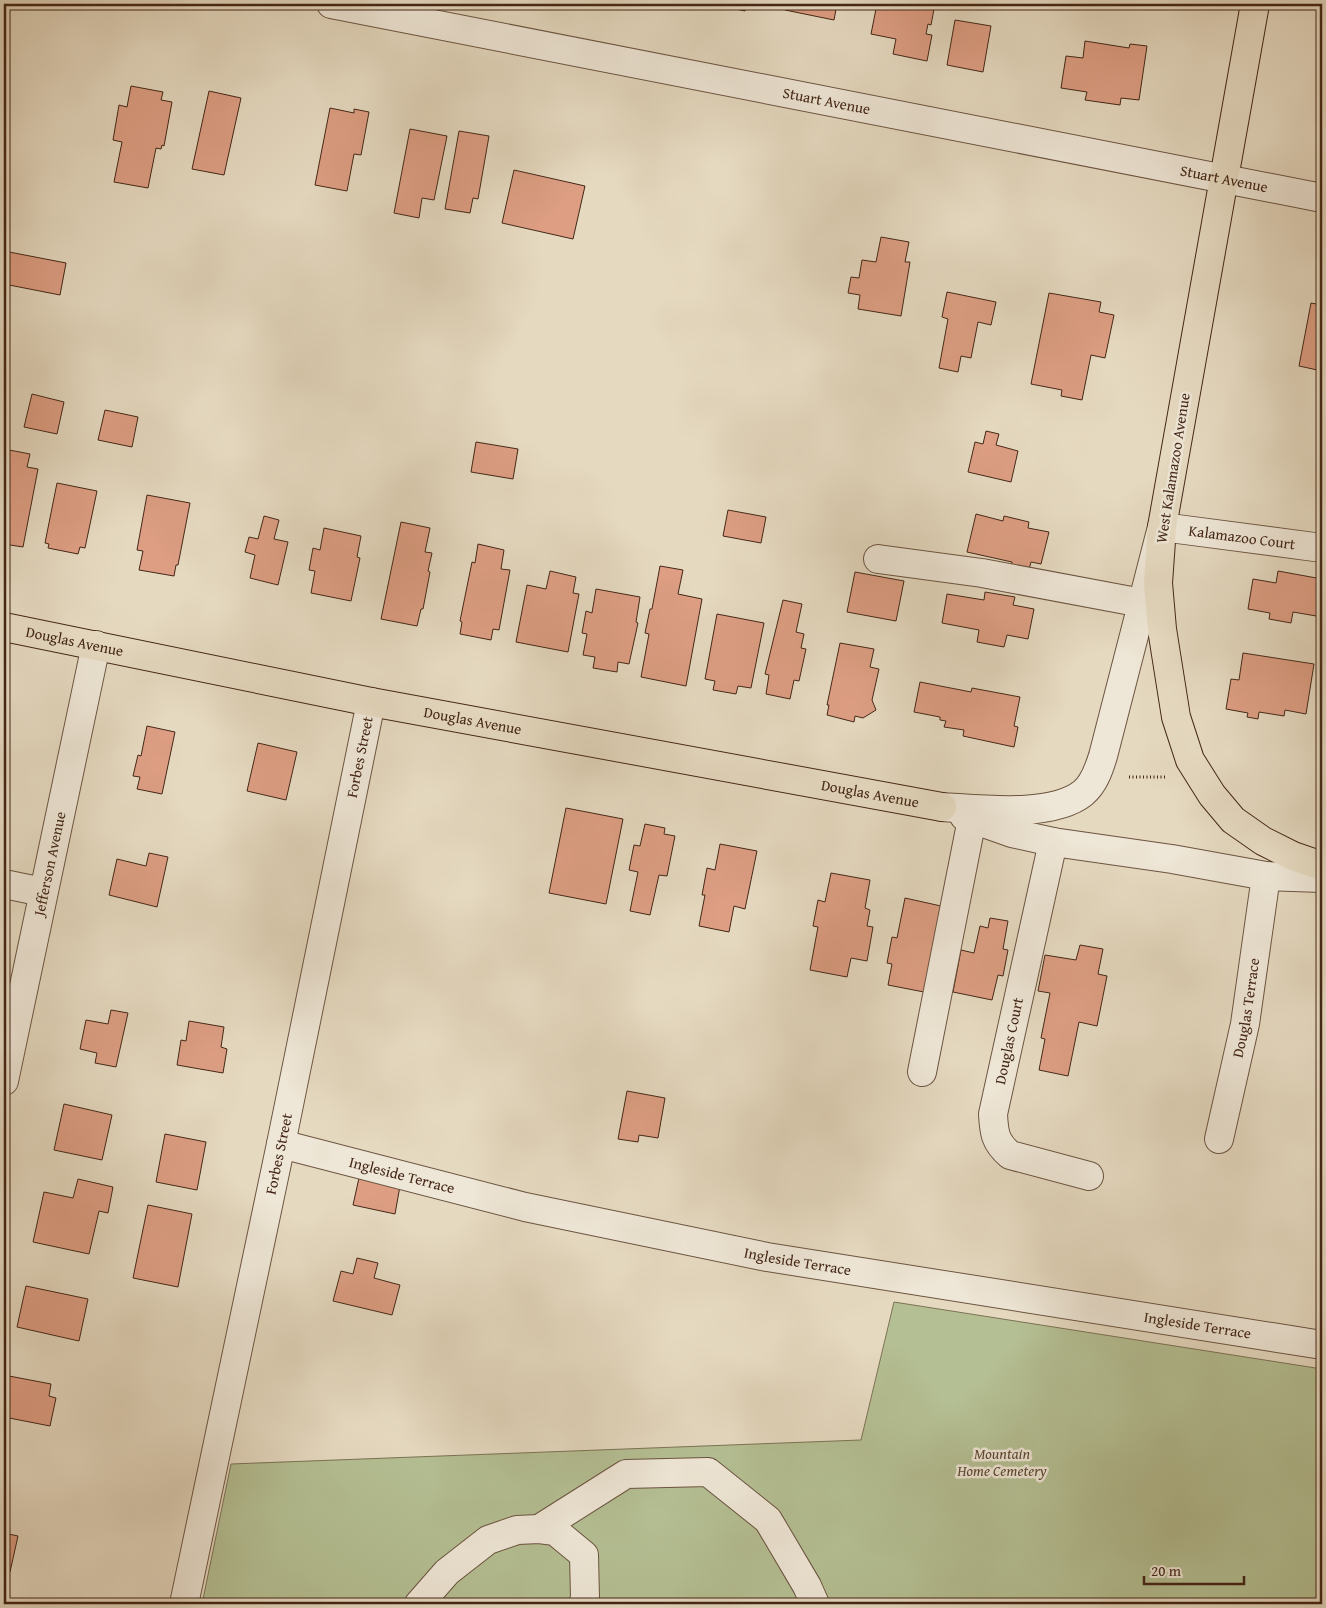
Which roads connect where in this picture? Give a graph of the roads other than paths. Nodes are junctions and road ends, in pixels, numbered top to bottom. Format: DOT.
graph roads {
  1 [pos="331,4"];
  2 [pos="1255,4"];
  3 [pos="1223,178"];
  4 [pos="1322,198"];
  5 [pos="1162,527"];
  6 [pos="1322,548"];
  7 [pos="878,559"];
  8 [pos="1142,603"];
  9 [pos="4,627"];
  10 [pos="96,645"];
  11 [pos="370,702"];
  12 [pos="942,807"];
  13 [pos="972,819"];
  14 [pos="1054,842"];
  15 [pos="1322,866"];
  16 [pos="1266,876"];
  17 [pos="1322,878"];
  18 [pos="4,884"];
  19 [pos="44,892"];
  20 [pos="922,1072"];
  21 [pos="4,1081"];
  22 [pos="1219,1139"];
  23 [pos="281,1144"];
  24 [pos="1089,1176"];
  25 [pos="1322,1345"];
  26 [pos="539,1529"];
  27 [pos="184,1604"];
  28 [pos="419,1604"];
  29 [pos="583,1604"];
  30 [pos="815,1604"];
  1 -- 3 [label="street, Stuart Avenue"];
  2 -- 3 [label="main road, West Kalamazoo Avenue"];
  3 -- 4 [label="street, Stuart Avenue"];
  3 -- 5 [label="main road, West Kalamazoo Avenue"];
  5 -- 6 [label="street, Kalamazoo Court"];
  5 -- 8 [label="street, Douglas Avenue"];
  5 -- 15 [label="main road, West Kalamazoo Avenue"];
  7 -- 8 [label="street"];
  8 -- 12 [label="street, Douglas Avenue"];
  9 -- 10 [label="main road, Douglas Avenue"];
  10 -- 11 [label="main road, Douglas Avenue"];
  10 -- 19 [label="street, Jefferson Avenue"];
  11 -- 12 [label="main road, Douglas Avenue"];
  11 -- 23 [label="street, Forbes Street"];
  12 -- 13 [label="street, Douglas Avenue"];
  13 -- 14 [label="street, Douglas Avenue"];
  13 -- 20 [label="street"];
  14 -- 16 [label="street, Douglas Avenue"];
  14 -- 24 [label="street, Douglas Court"];
  16 -- 17 [label="street, Douglas Avenue"];
  16 -- 22 [label="street, Douglas Terrace"];
  18 -- 19 [label="street"];
  19 -- 21 [label="street, Jefferson Avenue"];
  23 -- 25 [label="street, Ingleside Terrace"];
  23 -- 27 [label="street, Forbes Street"];
  26 -- 28 [label="street"];
  26 -- 29 [label="street"];
  26 -- 30 [label="street"];
}
